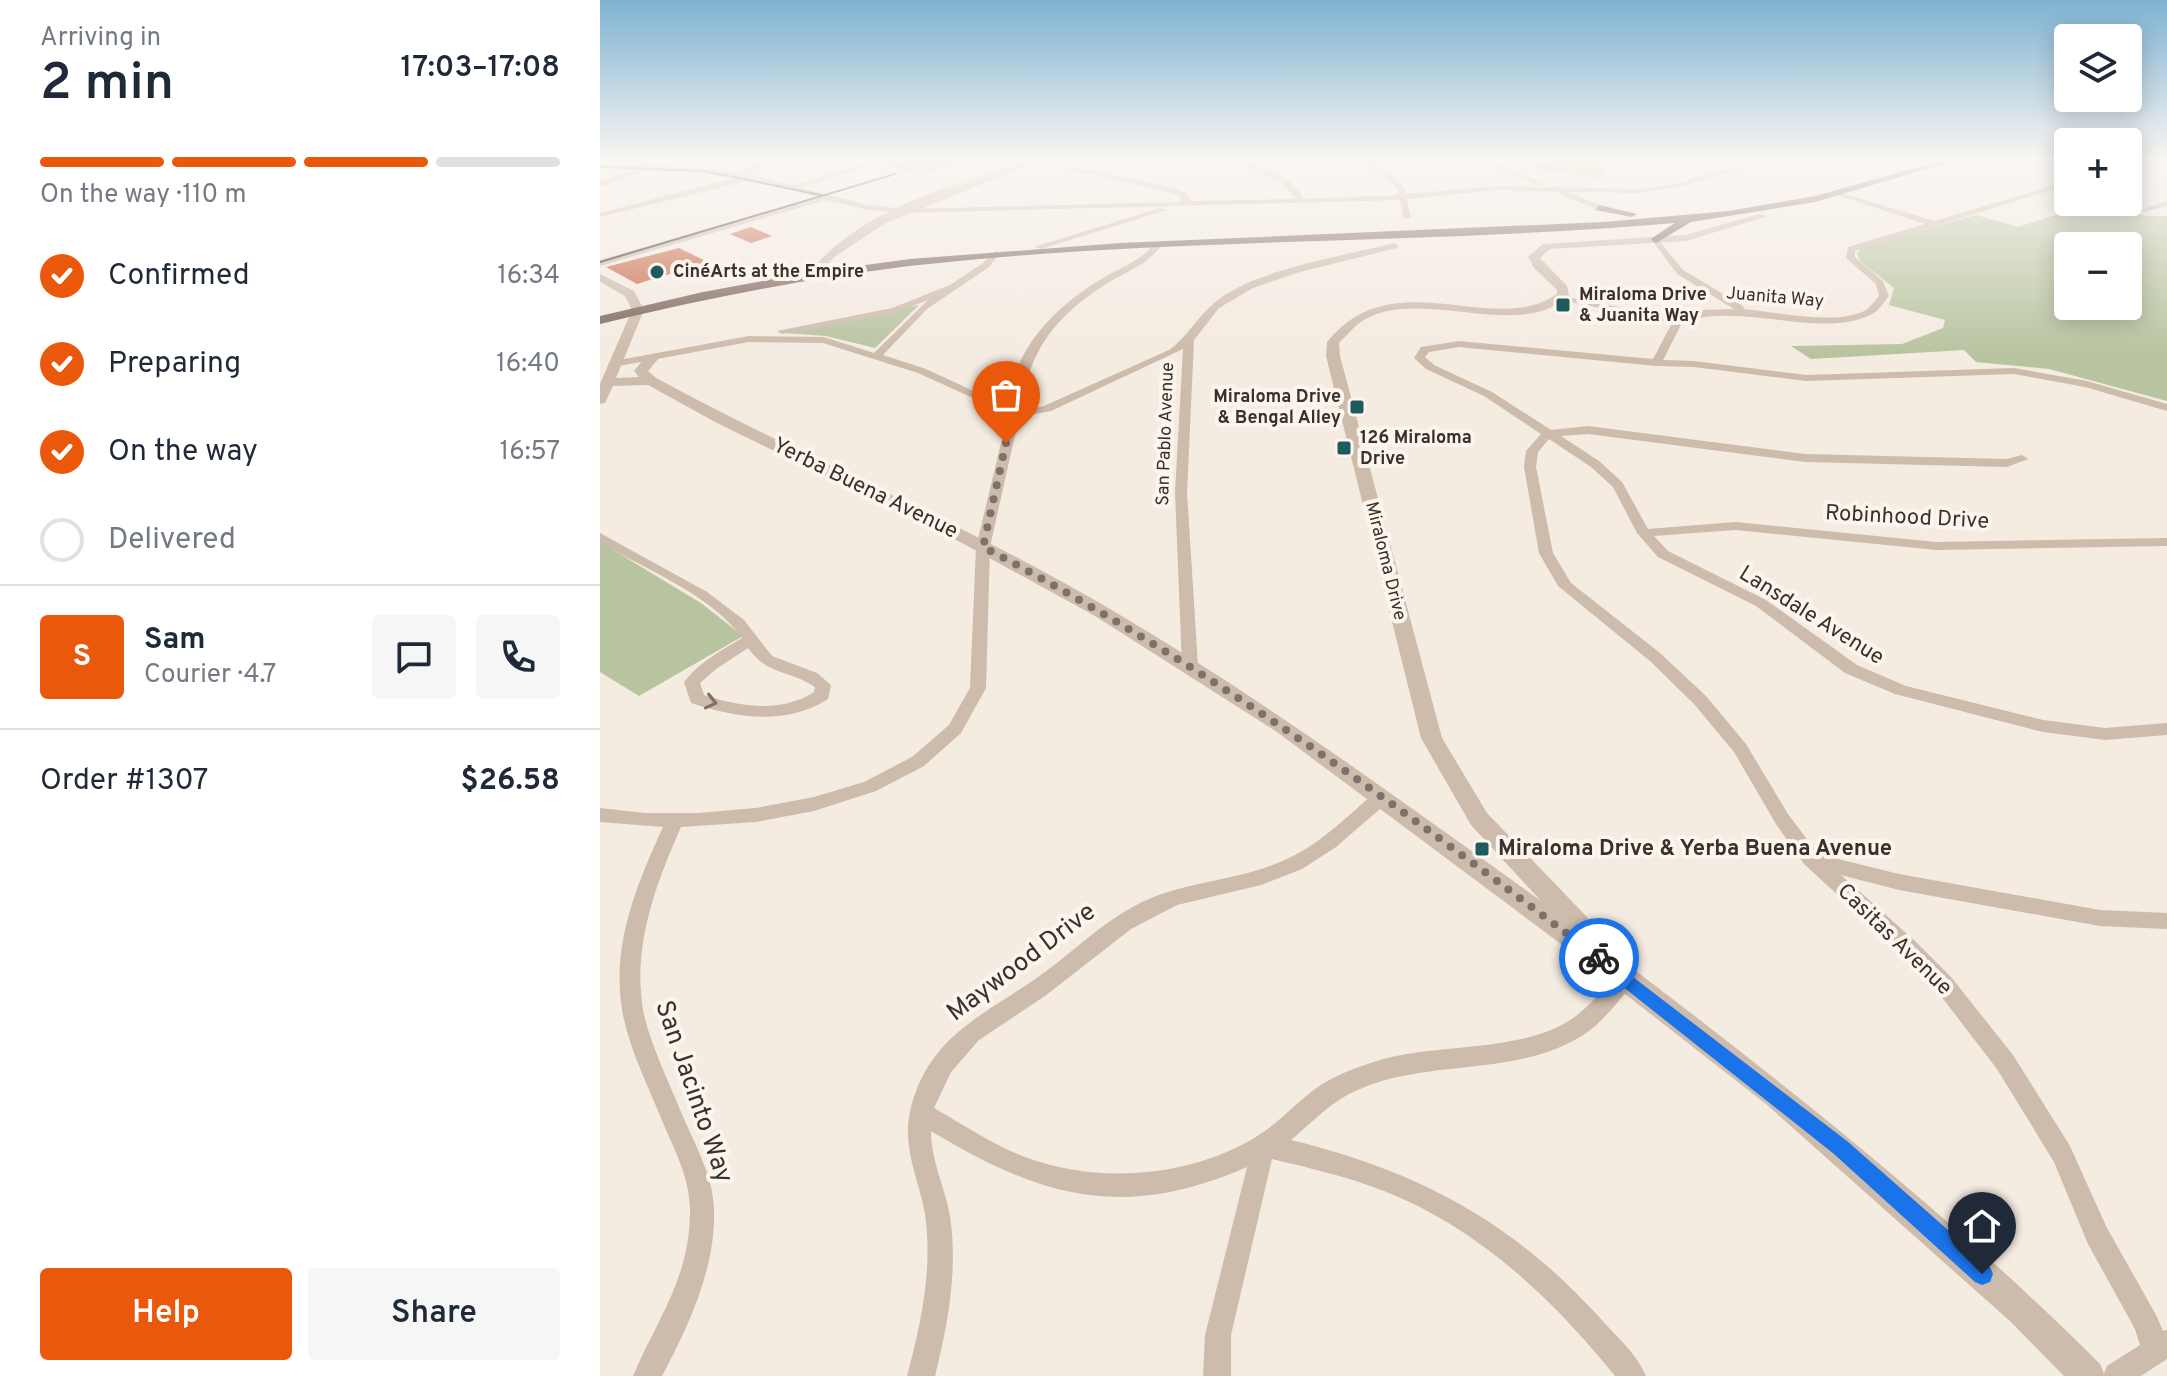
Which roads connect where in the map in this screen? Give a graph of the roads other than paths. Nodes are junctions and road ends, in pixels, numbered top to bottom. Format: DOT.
graph roads {
  1 [pos="723,225"];
  2 [pos="727,225"];
  3 [pos="880,225"];
  4 [pos="1113,225"];
  5 [pos="1130,225"];
  6 [pos="1416,225"];
  7 [pos="1561,225"];
  8 [pos="1679,225"];
  9 [pos="1697,225"];
  10 [pos="1728,225"];
  11 [pos="1924,225"];
  12 [pos="1404,226"];
  13 [pos="1494,229"];
  14 [pos="1699,235"];
  15 [pos="1361,236"];
  16 [pos="1656,240"];
  17 [pos="1061,246"];
  18 [pos="1157,246"];
  19 [pos="1394,246"];
  20 [pos="1038,247"];
  21 [pos="1377,251"];
  22 [pos="995,254"];
  23 [pos="600,261"];
  24 [pos="817,271"];
  25 [pos="600,277"];
  26 [pos="949,288"];
  27 [pos="1561,299"];
  28 [pos="638,306"];
  29 [pos="1745,310"];
  30 [pos="600,313"];
  31 [pos="600,320"];
  32 [pos="1678,321"];
  33 [pos="1189,340"];
  34 [pos="726,342"];
  35 [pos="878,355"];
  36 [pos="652,358"];
  37 [pos="619,363"];
  38 [pos="1656,363"];
  39 [pos="651,381"];
  40 [pos="609,382"];
  41 [pos="600,400"];
  42 [pos="2167,408"];
  43 [pos="1013,413"];
  44 [pos="1550,434"];
  45 [pos="1672,442"];
  46 [pos="1644,533"];
  47 [pos="600,537"];
  48 [pos="2167,542"];
  49 [pos="983,547"];
  50 [pos="752,639"];
  51 [pos="1190,666"];
  52 [pos="2167,729"];
  53 [pos="1382,797"];
  54 [pos="600,815"];
  55 [pos="674,822"];
  56 [pos="1811,859"];
  57 [pos="1525,871"];
  58 [pos="1493,880"];
  59 [pos="2167,921"];
  60 [pos="1626,978"];
  61 [pos="921,1113"];
  62 [pos="1264,1145"];
  63 [pos="2161,1346"];
  64 [pos="647,1376"];
  65 [pos="921,1376"];
  66 [pos="1217,1376"];
  67 [pos="1632,1376"];
  68 [pos="2088,1376"];
  69 [pos="2117,1376"];
  1 -- 23 [label="street"];
  2 -- 23 [label="street"];
  3 -- 24 [label="street"];
  4 -- 20 [label="street"];
  5 -- 17 [label="street"];
  6 -- 12 [label="main road"];
  7 -- 13 [label="main road"];
  8 -- 16 [label="main road"];
  9 -- 14 [label="main road"];
  10 -- 14 [label="street"];
  11 -- 29 [label="street, Juanita Way"];
  12 -- 13 [label="main road"];
  12 -- 15 [label="main road"];
  12 -- 17 [label="main road"];
  12 -- 19 [label="main road"];
  13 -- 19 [label="main road"];
  14 -- 16 [label="street"];
  15 -- 18 [label="main road"];
  15 -- 21 [label="main road"];
  16 -- 27 [label="street"];
  16 -- 29 [label="street"];
  17 -- 20 [label="main road"];
  18 -- 22 [label="main road"];
  18 -- 43 [label="street"];
  19 -- 21 [label="street, San Pablo Avenue"];
  20 -- 24 [label="main road"];
  21 -- 33 [label="street, San Pablo Avenue"];
  22 -- 24 [label="main road"];
  22 -- 26 [label="street"];
  24 -- 28 [label="main road"];
  25 -- 28 [label="street"];
  26 -- 34 [label="street"];
  26 -- 35 [label="street"];
  27 -- 32 [label="street, Juanita Way"];
  27 -- 57 [label="street, Miraloma Drive"];
  28 -- 30 [label="main road"];
  28 -- 31 [label="main road"];
  28 -- 37 [label="street"];
  29 -- 32 [label="street, Juanita Way"];
  32 -- 38 [label="street"];
  33 -- 43 [label="street"];
  33 -- 51 [label="street, San Pablo Avenue"];
  34 -- 35 [label="street"];
  34 -- 36 [label="street"];
  35 -- 43 [label="street"];
  36 -- 37 [label="street"];
  36 -- 39 [label="street"];
  37 -- 40 [label="street"];
  38 -- 42 [label="street"];
  38 -- 44 [label="street, Lansdale Avenue"];
  39 -- 40 [label="street"];
  39 -- 49 [label="street, Yerba Buena Avenue"];
  40 -- 41 [label="street"];
  43 -- 49 [label="street"];
  44 -- 45 [label="street"];
  44 -- 46 [label="street, Lansdale Avenue"];
  44 -- 56 [label="street, Casitas Avenue"];
  45 -- 45 [label="street"];
  46 -- 48 [label="street, Robinhood Drive"];
  46 -- 52 [label="street, Lansdale Avenue"];
  47 -- 50 [label="street"];
  49 -- 51 [label="street, Yerba Buena Avenue"];
  49 -- 55 [label="street"];
  50 -- 50 [label="street, one-way"];
  51 -- 53 [label="street, Yerba Buena Avenue"];
  53 -- 58 [label="street, Yerba Buena Avenue"];
  53 -- 61 [label="street, Maywood Drive"];
  54 -- 55 [label="street"];
  55 -- 64 [label="street, San Jacinto Way"];
  56 -- 59 [label="street"];
  56 -- 63 [label="street, Casitas Avenue"];
  57 -- 58 [label="street"];
  57 -- 60 [label="street, Yerba Buena Avenue"];
  58 -- 60 [label="street, Yerba Buena Avenue"];
  60 -- 62 [label="street"];
  60 -- 68 [label="street, Yerba Buena Avenue"];
  61 -- 62 [label="street"];
  61 -- 65 [label="street, Maywood Drive"];
  62 -- 66 [label="street"];
  62 -- 67 [label="street"];
  63 -- 69 [label="street"];
}
